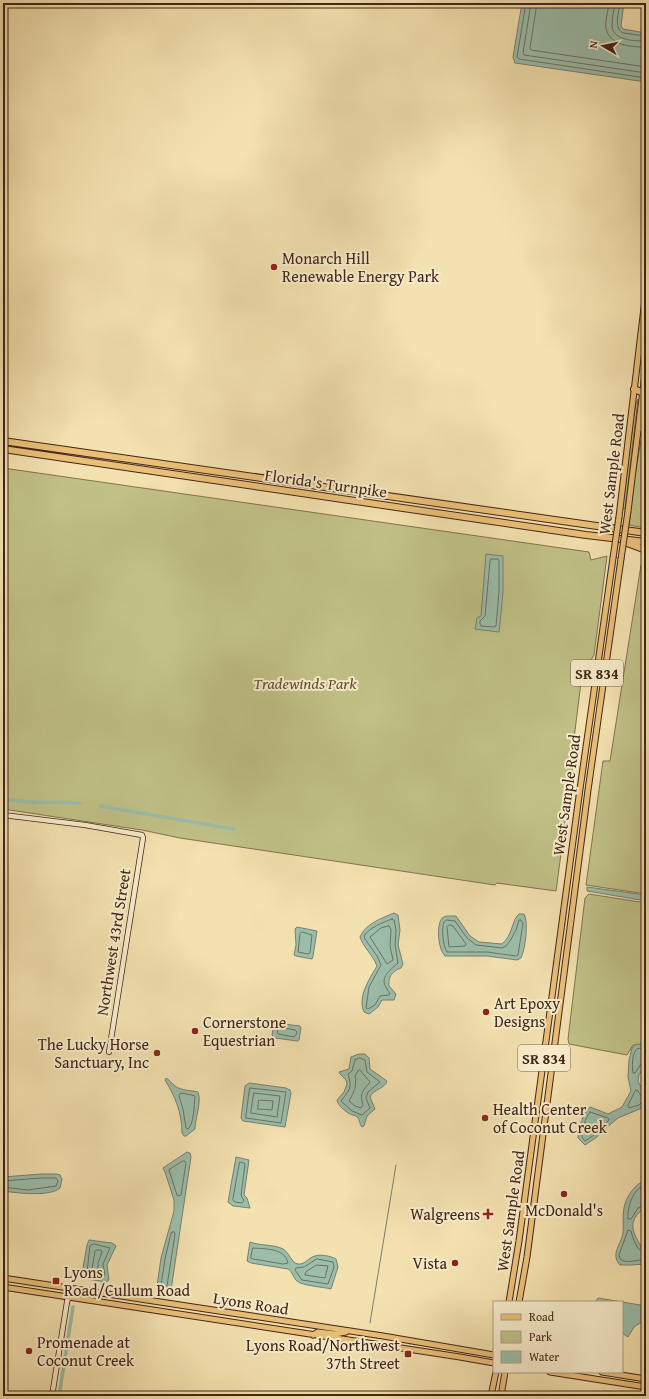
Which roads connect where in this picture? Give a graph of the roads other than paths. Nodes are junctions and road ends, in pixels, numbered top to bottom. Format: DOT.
graph roads {
  1 [pos="646,291"];
  2 [pos="646,366"];
  3 [pos="634,389"];
  4 [pos="645,391"];
  5 [pos="646,411"];
  6 [pos="639,428"];
  7 [pos="3,440"];
  8 [pos="3,450"];
  9 [pos="646,533"];
  10 [pos="610,538"];
  11 [pos="646,542"];
  12 [pos="646,550"];
  13 [pos="3,815"];
  14 [pos="109,1052"];
  15 [pos="3,1278"];
  16 [pos="3,1288"];
  17 [pos="71,1289"];
  18 [pos="68,1297"];
  19 [pos="509,1301"];
  20 [pos="519,1301"];
  21 [pos="164,1303"];
  22 [pos="162,1312"];
  23 [pos="351,1331"];
  24 [pos="312,1335"];
  25 [pos="493,1355"];
  26 [pos="493,1364"];
  27 [pos="496,1373"];
  28 [pos="506,1373"];
  29 [pos="556,1373"];
  30 [pos="608,1373"];
  31 [pos="646,1379"];
  32 [pos="646,1387"];
  33 [pos="52,1396"];
  34 [pos="492,1396"];
  35 [pos="500,1396"];
  1 -- 3 [label="main road, West Sample Road / SR 834"];
  2 -- 4 [label="main road, West Sample Road / SR 834"];
  3 -- 4 [label="highway"];
  3 -- 19 [label="main road, West Sample Road / SR 834, bridge"];
  4 -- 6 [label="main road, West Sample Road / SR 834"];
  5 -- 6 [label="highway"];
  6 -- 20 [label="main road, West Sample Road / SR 834, bridge"];
  7 -- 9 [label="highway, Florida's Turnpike"];
  8 -- 10 [label="highway, Florida's Turnpike"];
  10 -- 11 [label="highway, Florida's Turnpike"];
  10 -- 12 [label="highway"];
  13 -- 14 [label="street, Northwest 43rd Street"];
  15 -- 17 [label="main road, Lyons Road"];
  16 -- 18 [label="main road, Lyons Road"];
  17 -- 18 [label="street"];
  17 -- 21 [label="main road, Lyons Road"];
  18 -- 22 [label="main road, Lyons Road"];
  18 -- 33 [label="street"];
  21 -- 22 [label="main road"];
  21 -- 23 [label="main road, Lyons Road"];
  22 -- 24 [label="main road, Lyons Road"];
  23 -- 24 [label="main road"];
  23 -- 25 [label="main road, Lyons Road"];
  24 -- 26 [label="main road, Lyons Road"];
  27 -- 34 [label="main road"];
  28 -- 35 [label="main road"];
  29 -- 32 [label="main road"];
  30 -- 31 [label="main road"];
}
